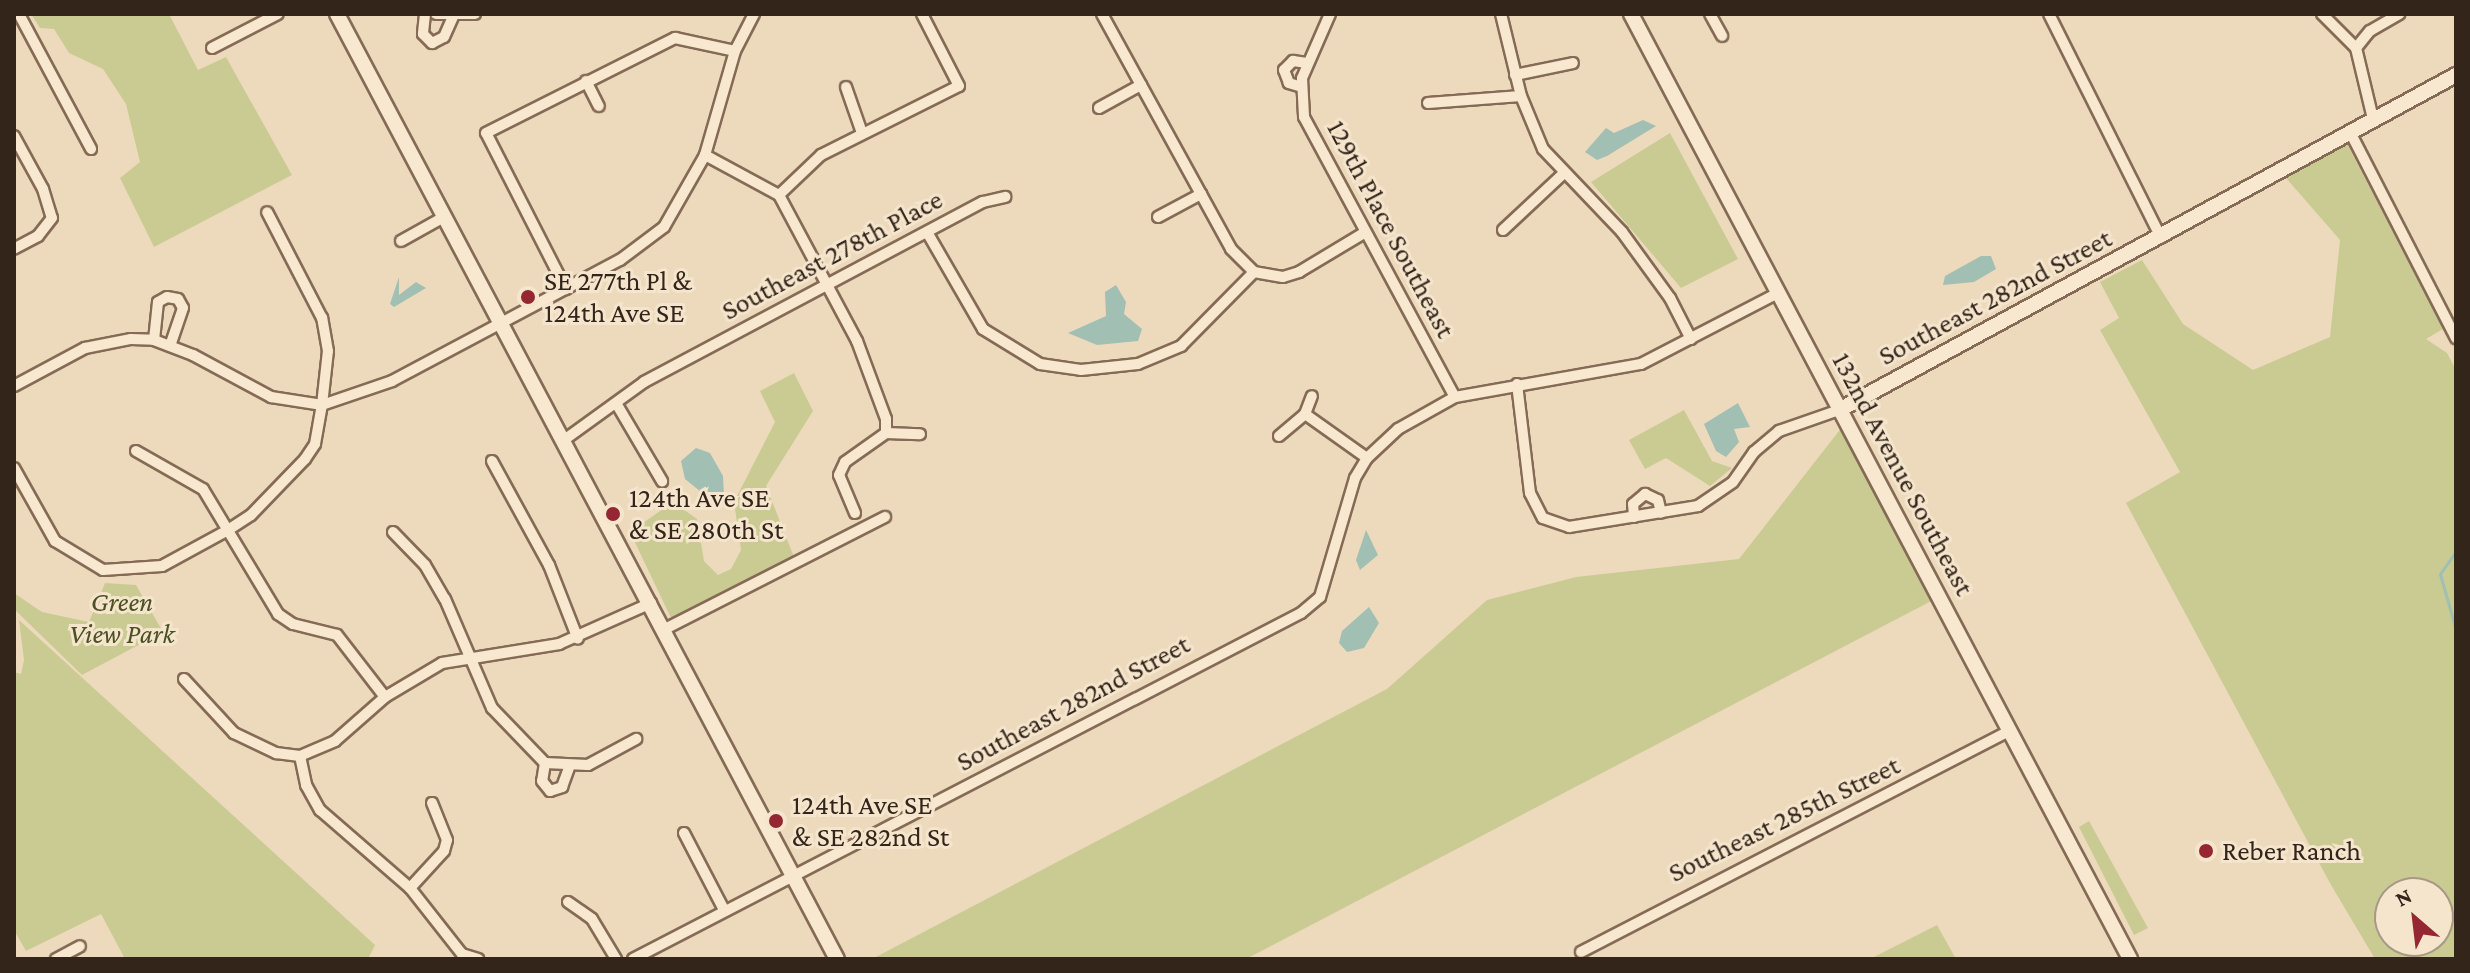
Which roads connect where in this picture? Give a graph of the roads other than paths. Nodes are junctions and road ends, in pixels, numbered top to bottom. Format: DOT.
graph roads {
  1 [pos="19,14"];
  2 [pos="278,14"];
  3 [pos="337,14"];
  4 [pos="425,14"];
  5 [pos="437,14"];
  6 [pos="475,14"];
  7 [pos="754,14"];
  8 [pos="922,14"];
  9 [pos="1102,14"];
  10 [pos="1330,14"];
  11 [pos="1501,14"];
  12 [pos="1631,14"];
  13 [pos="1710,14"];
  14 [pos="2049,14"];
  15 [pos="2322,14"];
  16 [pos="2399,14"];
  17 [pos="453,17"];
  18 [pos="1722,36"];
  19 [pos="212,48"];
  20 [pos="2356,48"];
  21 [pos="735,51"];
  22 [pos="1307,63"];
  23 [pos="1573,63"];
  24 [pos="1515,75"];
  25 [pos="2456,75"];
  26 [pos="586,81"];
  27 [pos="1302,83"];
  28 [pos="1141,85"];
  29 [pos="846,87"];
  30 [pos="1521,96"];
  31 [pos="1428,103"];
  32 [pos="599,106"];
  33 [pos="1099,108"];
  34 [pos="2373,119"];
  35 [pos="2350,132"];
  36 [pos="862,133"];
  37 [pos="14,136"];
  38 [pos="91,149"];
  39 [pos="705,155"];
  40 [pos="1564,173"];
  41 [pos="1201,194"];
  42 [pos="779,195"];
  43 [pos="1005,197"];
  44 [pos="267,212"];
  45 [pos="444,217"];
  46 [pos="1158,217"];
  47 [pos="1503,230"];
  48 [pos="927,232"];
  49 [pos="1364,233"];
  50 [pos="2161,238"];
  51 [pos="401,241"];
  52 [pos="14,249"];
  53 [pos="1254,272"];
  54 [pos="828,284"];
  55 [pos="566,289"];
  56 [pos="1778,293"];
  57 [pos="501,323"];
  58 [pos="2456,338"];
  59 [pos="1691,339"];
  60 [pos="154,340"];
  61 [pos="170,346"];
  62 [pos="1517,384"];
  63 [pos="14,386"];
  64 [pos="1312,396"];
  65 [pos="1455,397"];
  66 [pos="616,403"];
  67 [pos="322,405"];
  68 [pos="1839,410"];
  69 [pos="1305,414"];
  70 [pos="886,433"];
  71 [pos="920,434"];
  72 [pos="1279,436"];
  73 [pos="564,440"];
  74 [pos="136,451"];
  75 [pos="1367,458"];
  76 [pos="492,461"];
  77 [pos="14,468"];
  78 [pos="662,481"];
  79 [pos="855,513"];
  80 [pos="1661,513"];
  81 [pos="885,517"];
  82 [pos="1634,517"];
  83 [pos="228,530"];
  84 [pos="393,532"];
  85 [pos="651,603"];
  86 [pos="665,629"];
  87 [pos="578,639"];
  88 [pos="469,657"];
  89 [pos="184,679"];
  90 [pos="385,697"];
  91 [pos="2010,731"];
  92 [pos="636,739"];
  93 [pos="300,756"];
  94 [pos="545,763"];
  95 [pos="569,768"];
  96 [pos="432,803"];
  97 [pos="684,833"];
  98 [pos="792,875"];
  99 [pos="410,888"];
  100 [pos="568,902"];
  101 [pos="724,910"];
  102 [pos="80,946"];
  103 [pos="1581,952"];
  104 [pos="461,956"];
  105 [pos="56,959"];
  106 [pos="478,959"];
  107 [pos="616,959"];
  108 [pos="633,959"];
  109 [pos="837,959"];
  110 [pos="2130,959"];
  1 -- 38 [label="street"];
  2 -- 19 [label="street"];
  3 -- 45 [label="street"];
  4 -- 17 [label="street"];
  5 -- 17 [label="street"];
  6 -- 17 [label="street"];
  7 -- 21 [label="street"];
  8 -- 36 [label="street"];
  9 -- 28 [label="street"];
  10 -- 22 [label="street"];
  11 -- 24 [label="street"];
  12 -- 56 [label="street, 132nd Avenue Southeast"];
  13 -- 18 [label="street"];
  14 -- 50 [label="street"];
  15 -- 20 [label="street"];
  16 -- 20 [label="street"];
  20 -- 34 [label="street"];
  21 -- 26 [label="street"];
  21 -- 39 [label="street"];
  22 -- 27 [label="street"];
  22 -- 27 [label="street, 129th Place Southeast"];
  23 -- 24 [label="street"];
  24 -- 30 [label="street"];
  25 -- 34 [label="street, Southeast 282nd Street"];
  26 -- 32 [label="street"];
  26 -- 55 [label="street"];
  27 -- 49 [label="street, 129th Place Southeast"];
  28 -- 33 [label="street"];
  28 -- 41 [label="street"];
  29 -- 36 [label="street"];
  30 -- 31 [label="street"];
  30 -- 40 [label="street"];
  34 -- 35 [label="street, Southeast 282nd Street"];
  35 -- 50 [label="street, Southeast 282nd Street"];
  35 -- 58 [label="street"];
  36 -- 42 [label="street"];
  37 -- 52 [label="street"];
  39 -- 42 [label="street"];
  39 -- 55 [label="street"];
  40 -- 47 [label="street"];
  40 -- 59 [label="street"];
  41 -- 46 [label="street"];
  41 -- 53 [label="street"];
  42 -- 54 [label="street"];
  43 -- 48 [label="street, Southeast 278th Place"];
  44 -- 67 [label="street"];
  45 -- 51 [label="street"];
  45 -- 57 [label="street"];
  48 -- 53 [label="street"];
  48 -- 54 [label="street, Southeast 278th Place"];
  49 -- 53 [label="street"];
  49 -- 65 [label="street, 129th Place Southeast"];
  50 -- 68 [label="street, Southeast 282nd Street"];
  54 -- 66 [label="street, Southeast 278th Place"];
  54 -- 70 [label="street"];
  55 -- 57 [label="street"];
  56 -- 59 [label="street"];
  56 -- 68 [label="street, 132nd Avenue Southeast"];
  57 -- 67 [label="street"];
  57 -- 73 [label="street"];
  59 -- 62 [label="street"];
  60 -- 61 [label="street"];
  60 -- 61 [label="street"];
  60 -- 63 [label="street"];
  61 -- 67 [label="street"];
  62 -- 65 [label="street"];
  62 -- 82 [label="street, Southeast 282nd Street"];
  64 -- 69 [label="street"];
  65 -- 75 [label="street"];
  66 -- 73 [label="street, Southeast 278th Place"];
  66 -- 78 [label="street"];
  67 -- 83 [label="street"];
  68 -- 80 [label="street, Southeast 282nd Street"];
  68 -- 91 [label="street, 132nd Avenue Southeast"];
  69 -- 72 [label="street"];
  69 -- 75 [label="street"];
  70 -- 71 [label="street"];
  70 -- 79 [label="street"];
  73 -- 85 [label="street"];
  74 -- 83 [label="street"];
  75 -- 98 [label="street, Southeast 282nd Street"];
  76 -- 87 [label="street"];
  77 -- 83 [label="street"];
  80 -- 82 [label="street, Southeast 282nd Street"];
  80 -- 82 [label="street"];
  81 -- 86 [label="street"];
  83 -- 90 [label="street"];
  84 -- 88 [label="street"];
  85 -- 86 [label="street"];
  85 -- 87 [label="street"];
  86 -- 98 [label="street"];
  87 -- 88 [label="street"];
  88 -- 90 [label="street"];
  88 -- 94 [label="street"];
  89 -- 93 [label="street"];
  90 -- 93 [label="street"];
  91 -- 103 [label="street, Southeast 285th Street"];
  91 -- 110 [label="street, 132nd Avenue Southeast"];
  92 -- 95 [label="street"];
  93 -- 99 [label="street"];
  94 -- 95 [label="street"];
  94 -- 95 [label="street"];
  96 -- 99 [label="street"];
  97 -- 101 [label="street"];
  98 -- 101 [label="street, Southeast 282nd Street"];
  98 -- 109 [label="street"];
  99 -- 104 [label="street"];
  100 -- 107 [label="street"];
  101 -- 108 [label="street, Southeast 282nd Street"];
  102 -- 105 [label="street"];
  104 -- 106 [label="street"];
}
